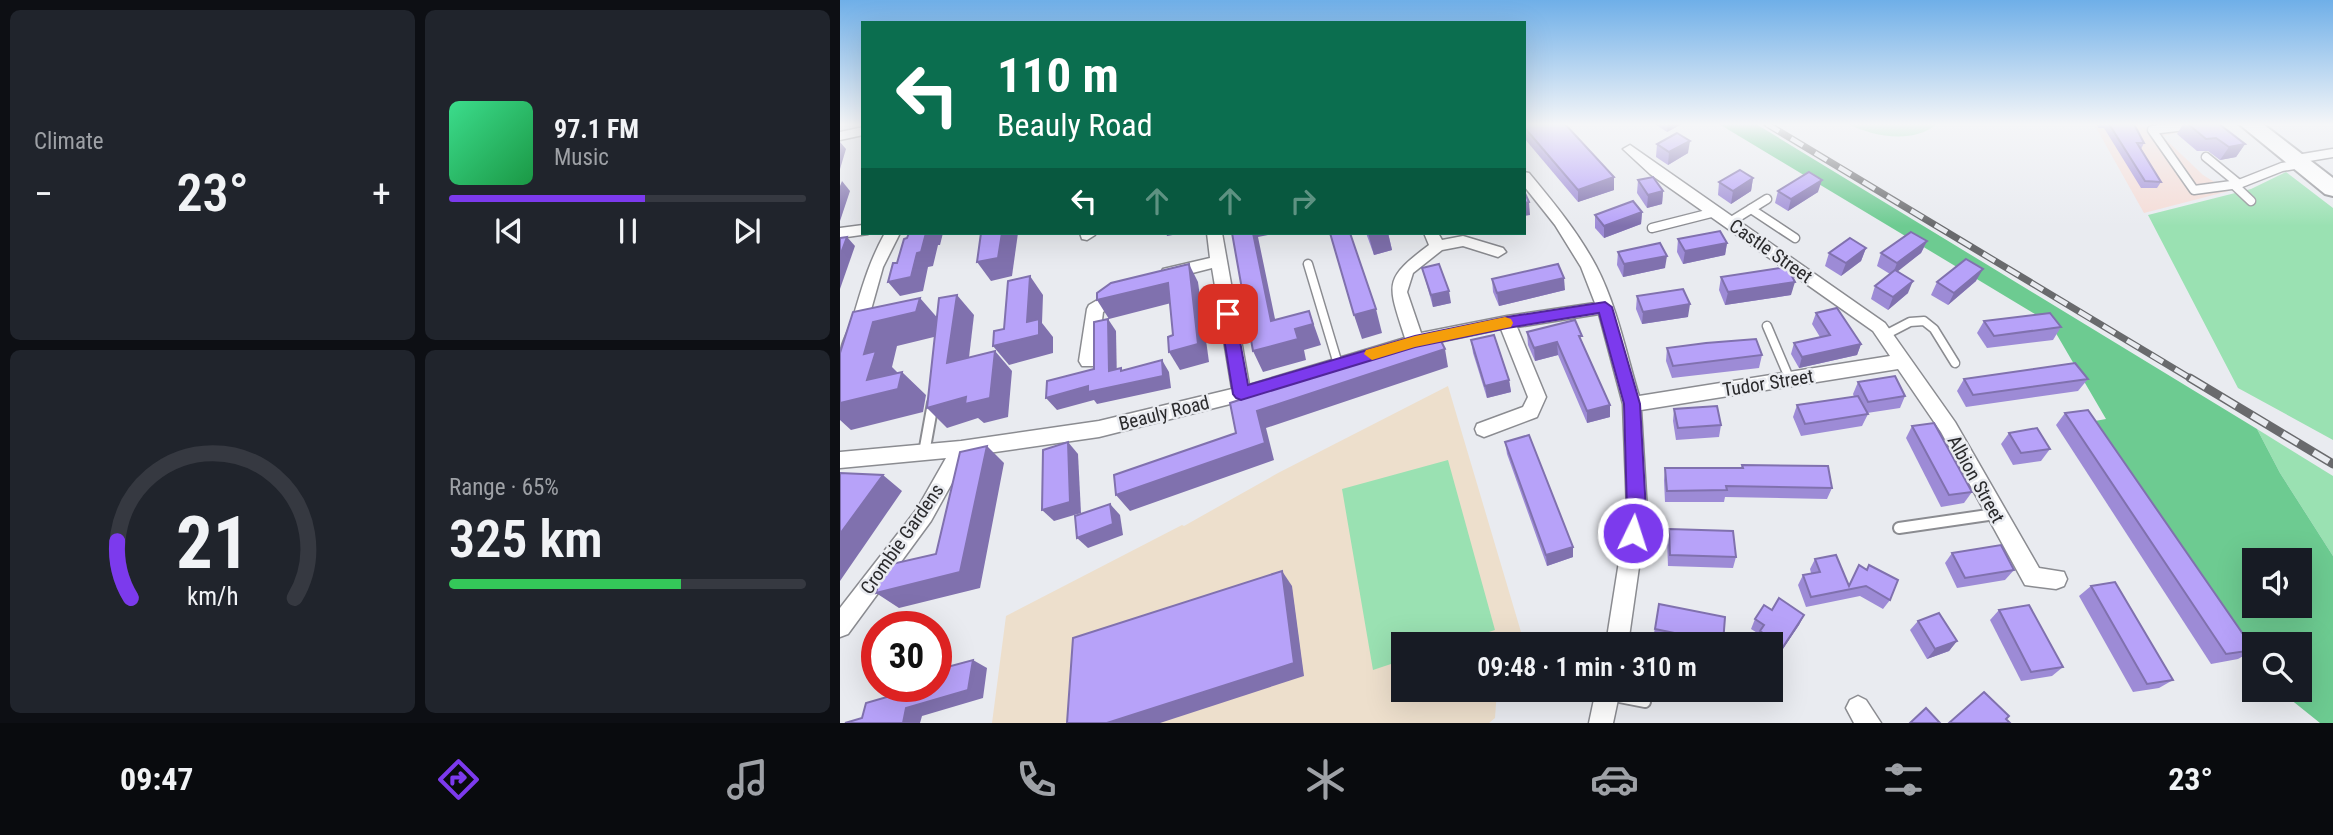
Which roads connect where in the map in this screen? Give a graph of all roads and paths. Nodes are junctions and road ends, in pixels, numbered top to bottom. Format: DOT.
graph roads {
  1 [pos="1640,158"];
  2 [pos="2171,158"];
  3 [pos="2207,158"];
  4 [pos="2293,158"];
  5 [pos="2312,158"];
  6 [pos="2297,161"];
  7 [pos="1526,178"];
  8 [pos="2236,184"];
  9 [pos="2333,189"];
  10 [pos="1767,200"];
  11 [pos="2251,201"];
  12 [pos="1751,209"];
  13 [pos="1715,212"];
  14 [pos="1730,222"];
  15 [pos="1652,228"];
  16 [pos="861,230"];
  17 [pos="840,233"];
  18 [pos="891,235"];
  19 [pos="1214,235"];
  20 [pos="1795,238"];
  21 [pos="1434,239"];
  22 [pos="1498,253"];
  23 [pos="1219,261"];
  24 [pos="1308,264"];
  25 [pos="1605,307"];
  26 [pos="1507,322"];
  27 [pos="1767,326"];
  28 [pos="1885,335"];
  29 [pos="1415,341"];
  30 [pos="840,360"];
  31 [pos="1904,361"];
  32 [pos="1088,362"];
  33 [pos="1955,363"];
  34 [pos="1338,364"];
  35 [pos="1790,380"];
  36 [pos="934,393"];
  37 [pos="1241,394"];
  38 [pos="1632,404"];
  39 [pos="1484,429"];
  40 [pos="961,449"];
  41 [pos="924,453"];
  42 [pos="840,460"];
  43 [pos="1995,514"];
  44 [pos="1899,528"];
  45 [pos="2056,579"];
  46 [pos="840,626"];
  47 [pos="1619,632"];
  48 [pos="1605,702"];
  49 [pos="1601,723"];
  1 -- 13 [label="street, Castle Street"];
  2 -- 8 [label="lane"];
  3 -- 8 [label="lane"];
  4 -- 6 [label="main road"];
  5 -- 6 [label="lane"];
  6 -- 8 [label="lane"];
  6 -- 9 [label="main road"];
  7 -- 25 [label="street"];
  8 -- 11 [label="lane"];
  10 -- 12 [label="lane"];
  12 -- 14 [label="lane"];
  12 -- 20 [label="lane"];
  13 -- 14 [label="street, Castle Street"];
  13 -- 15 [label="lane"];
  14 -- 28 [label="street, Castle Street"];
  16 -- 17 [label="street"];
  18 -- 30 [label="street"];
  19 -- 23 [label="street"];
  21 -- 22 [label="street"];
  21 -- 29 [label="street"];
  23 -- 32 [label="street"];
  23 -- 37 [label="street"];
  24 -- 34 [label="lane"];
  25 -- 26 [label="street, Beauly Road"];
  25 -- 38 [label="street"];
  26 -- 29 [label="street, Beauly Road"];
  26 -- 39 [label="street"];
  27 -- 35 [label="lane"];
  28 -- 31 [label="street, Castle Street"];
  28 -- 33 [label="lane"];
  29 -- 34 [label="street, Beauly Road"];
  31 -- 35 [label="street, Tudor Street"];
  31 -- 43 [label="street, Albion Street"];
  34 -- 37 [label="street, Beauly Road"];
  35 -- 38 [label="street, Tudor Street"];
  36 -- 41 [label="lane"];
  37 -- 40 [label="street, Beauly Road"];
  38 -- 47 [label="street"];
  40 -- 41 [label="street, Beauly Road"];
  40 -- 46 [label="street, Crombie Gardens"];
  41 -- 42 [label="street, Beauly Road"];
  43 -- 44 [label="lane"];
  43 -- 45 [label="street, Albion Street"];
  48 -- 49 [label="street"];
}
